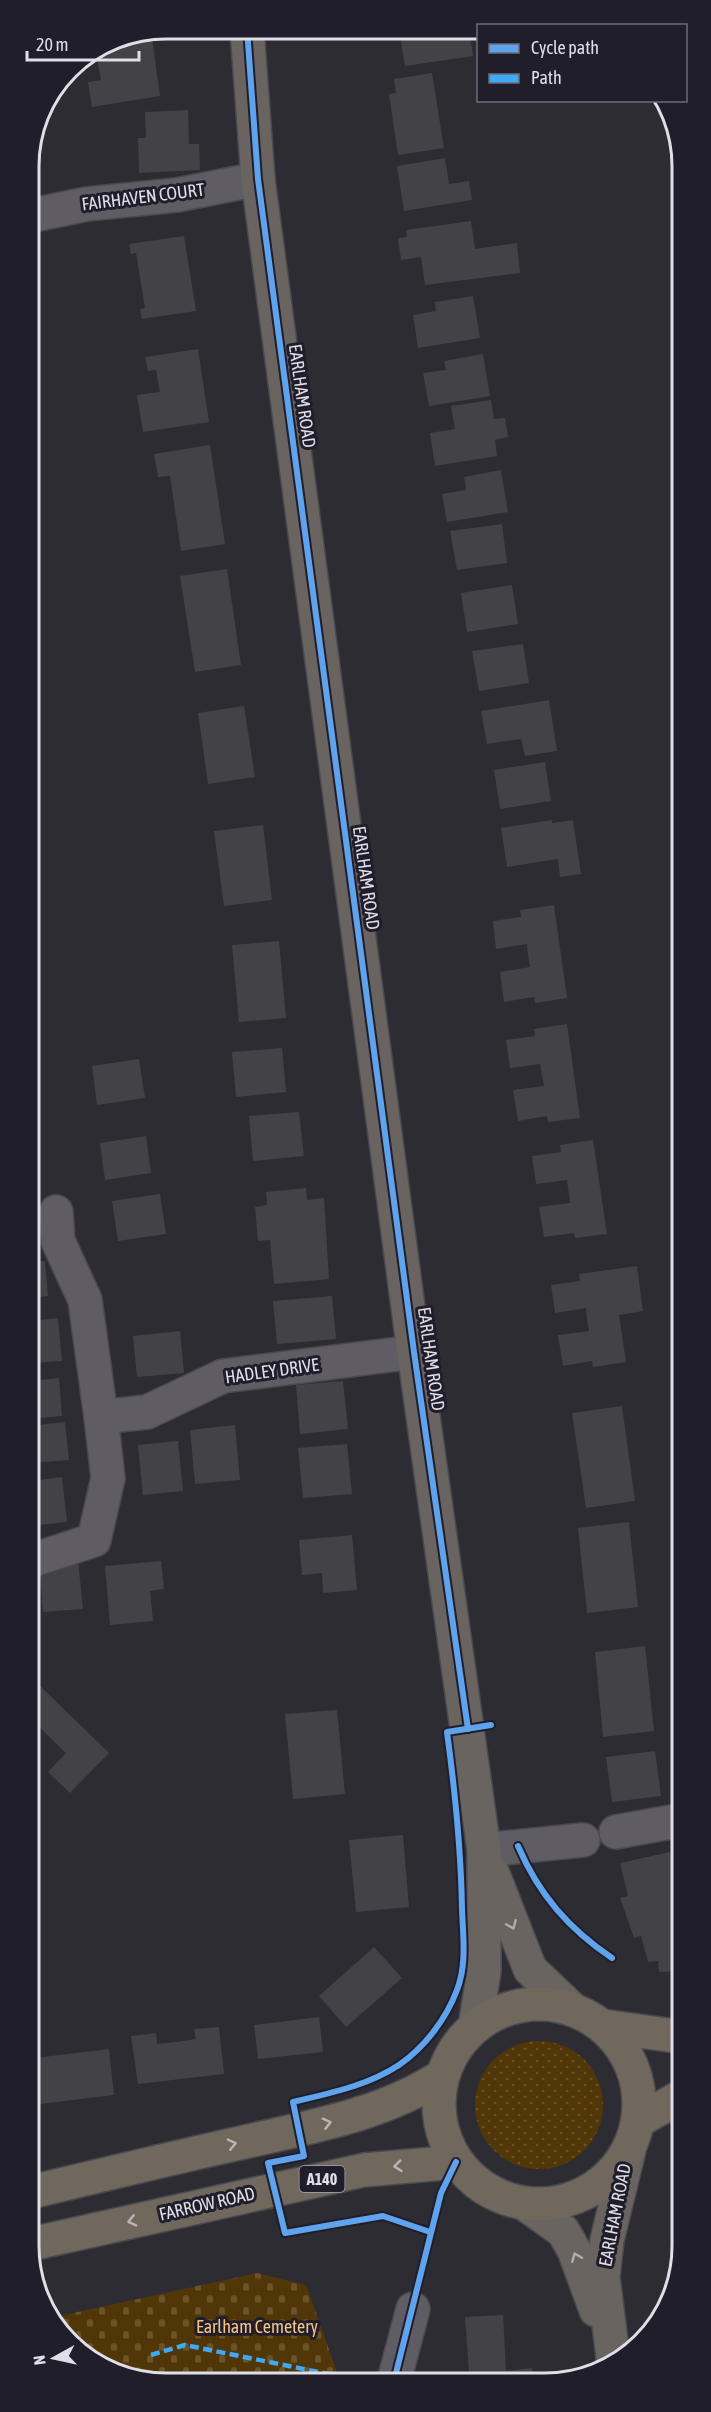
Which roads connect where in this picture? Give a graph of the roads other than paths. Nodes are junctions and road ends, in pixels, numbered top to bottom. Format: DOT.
graph roads {
  1 [pos="248,39"];
  2 [pos="258,179"];
  3 [pos="39,214"];
  4 [pos="56,1212"];
  5 [pos="414,1352"];
  6 [pos="101,1417"];
  7 [pos="39,1558"];
  8 [pos="672,1822"];
  9 [pos="616,1833"];
  10 [pos="582,1840"];
  11 [pos="484,1850"];
  12 [pos="571,2008"];
  13 [pos="475,2026"];
  14 [pos="603,2026"];
  15 [pos="672,2036"];
  16 [pos="442,2076"];
  17 [pos="672,2104"];
  18 [pos="633,2135"];
  19 [pos="456,2162"];
  20 [pos="39,2190"];
  21 [pos="525,2204"];
  22 [pos="39,2242"];
  23 [pos="413,2308"];
  24 [pos="612,2354"];
  25 [pos="396,2373"];
  1 -- 2 [label="main road, EARLHAM ROAD"];
  2 -- 3 [label="street, FAIRHAVEN COURT"];
  2 -- 5 [label="main road, EARLHAM ROAD"];
  4 -- 6 [label="street"];
  5 -- 6 [label="street, HADLEY DRIVE"];
  5 -- 11 [label="main road, EARLHAM ROAD"];
  6 -- 7 [label="street"];
  8 -- 9 [label="street"];
  10 -- 11 [label="street"];
  11 -- 12 [label="main road, EARLHAM ROAD, one-way"];
  11 -- 13 [label="main road, EARLHAM ROAD"];
  12 -- 13 [label="highway"];
  12 -- 14 [label="highway"];
  13 -- 16 [label="highway"];
  14 -- 15 [label="highway"];
  14 -- 18 [label="highway"];
  16 -- 19 [label="highway"];
  20 -- 16 [label="highway, one-way"];
  17 -- 18 [label="highway"];
  18 -- 21 [label="highway"];
  18 -- 24 [label="main road, EARLHAM ROAD"];
  19 -- 21 [label="highway"];
  19 -- 22 [label="highway, FARROW ROAD / A140, one-way"];
  24 -- 21 [label="main road, EARLHAM ROAD, one-way"];
  23 -- 25 [label="street"];
}
